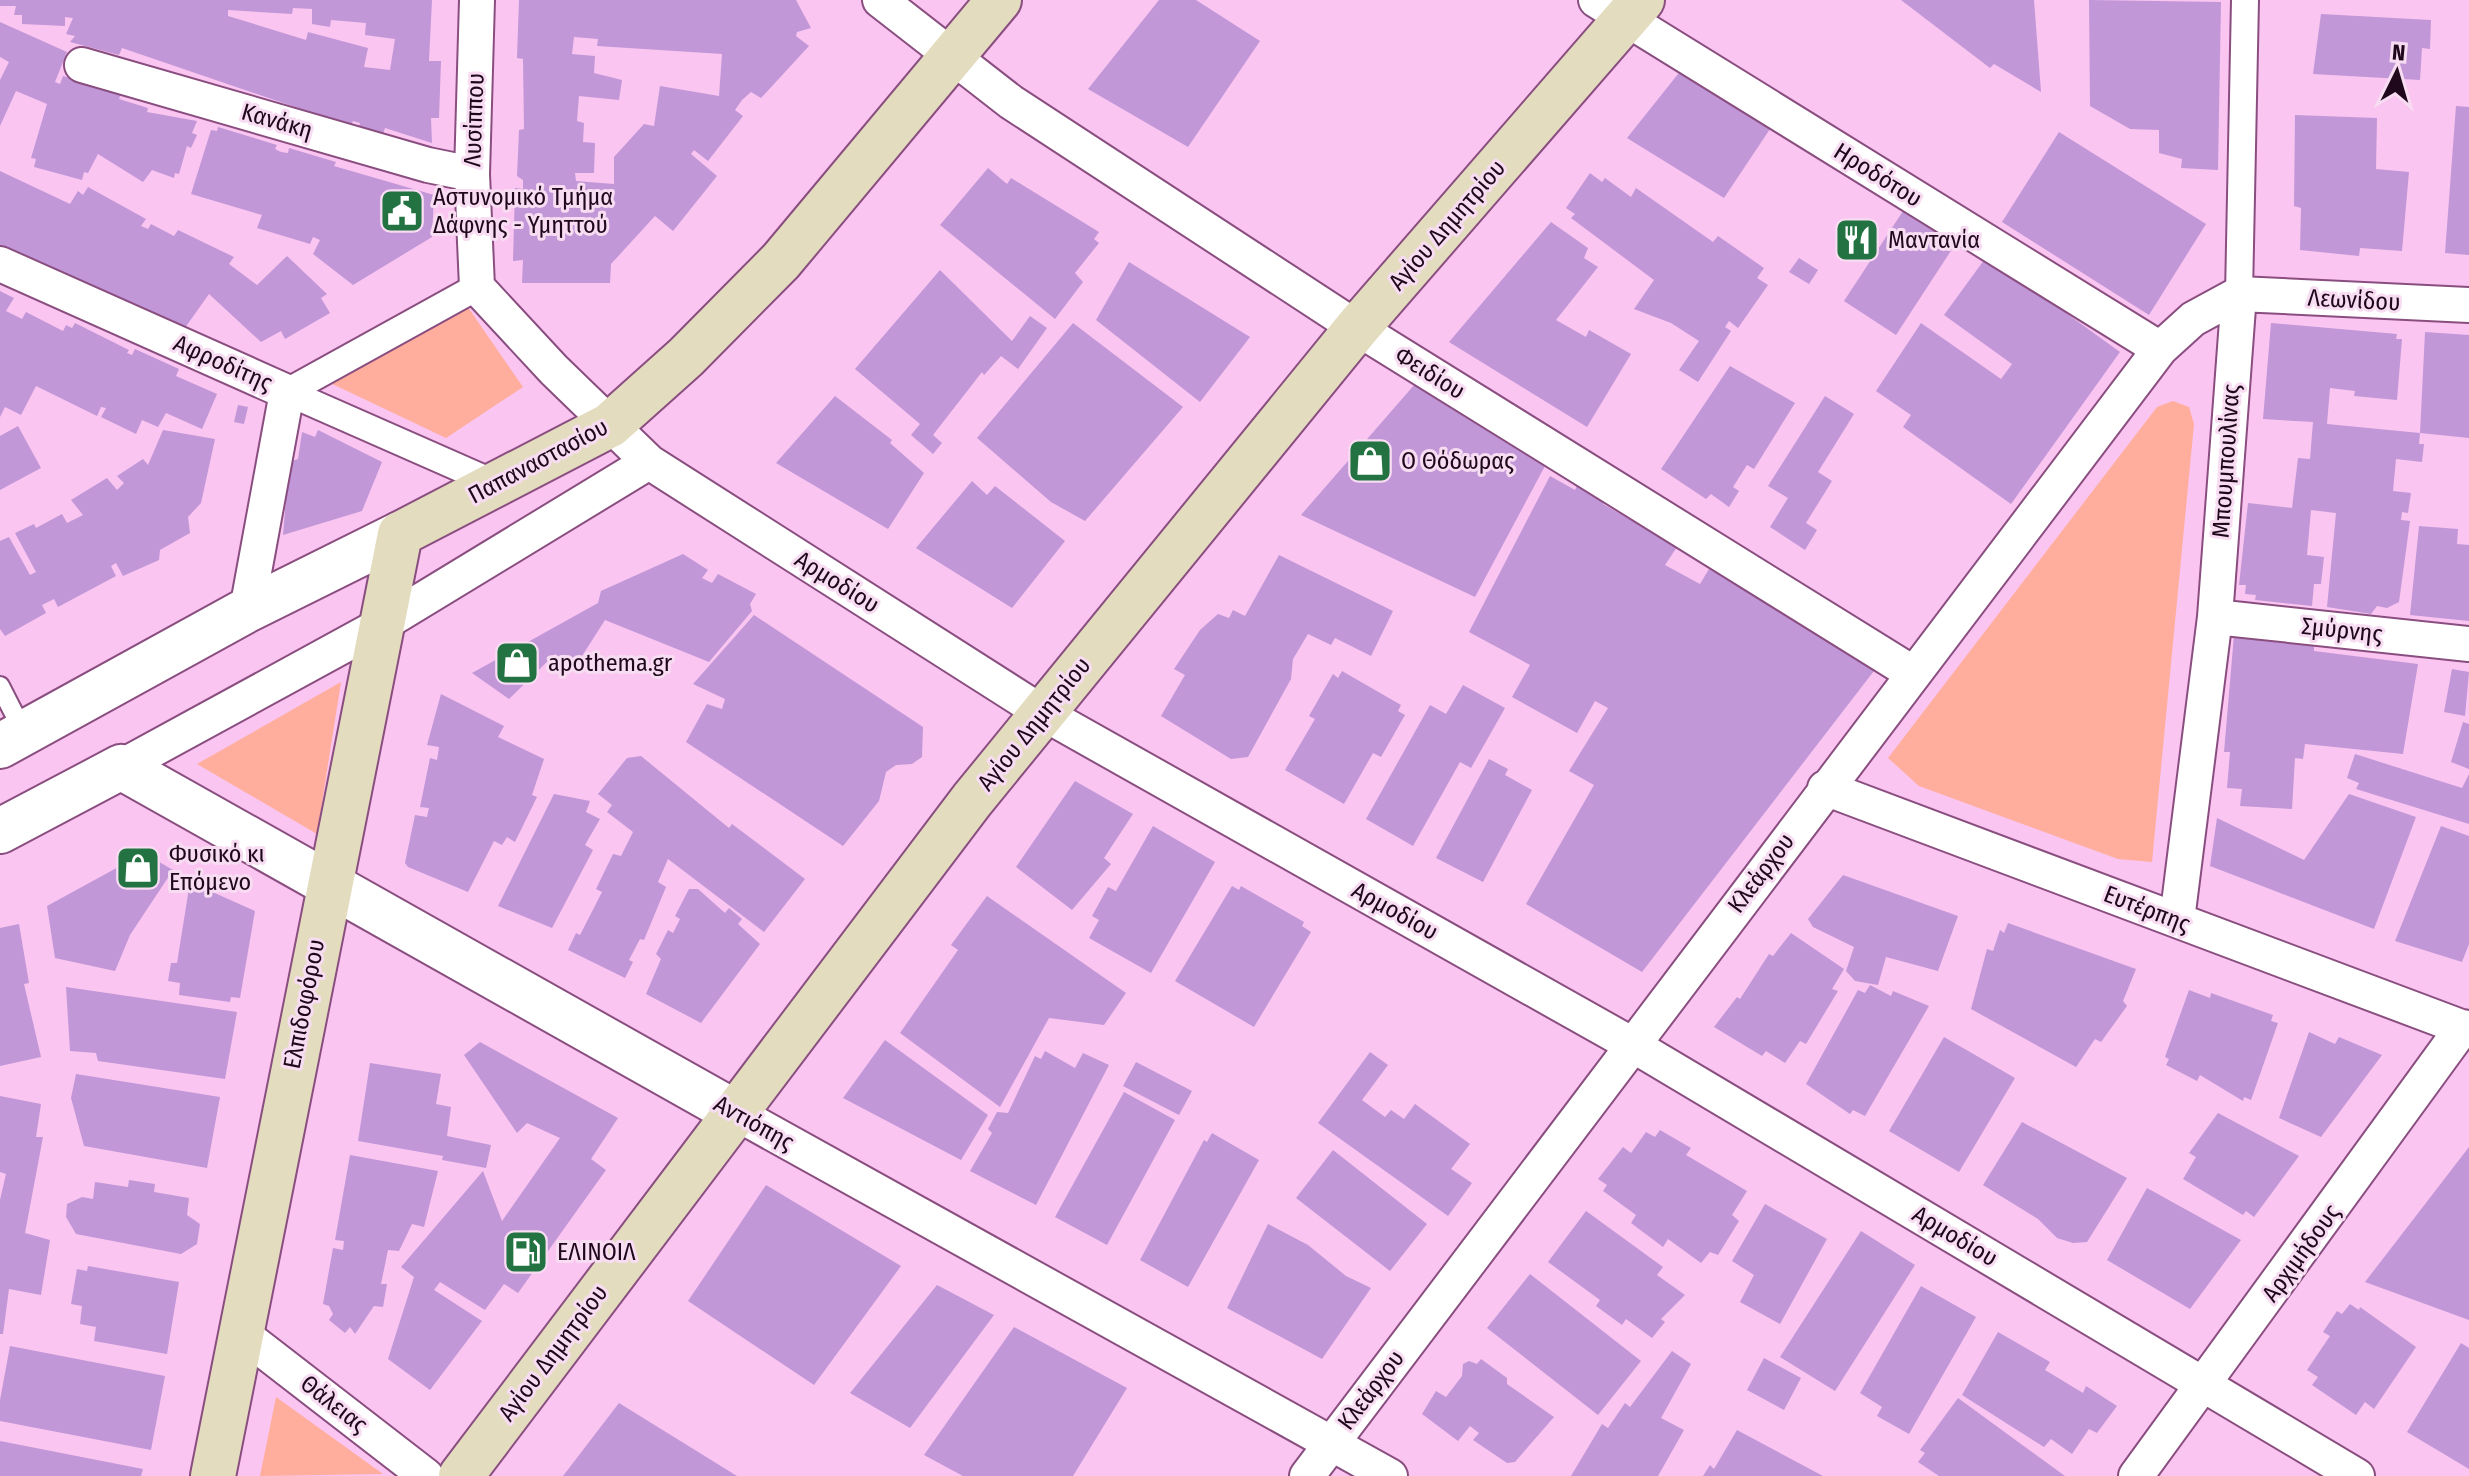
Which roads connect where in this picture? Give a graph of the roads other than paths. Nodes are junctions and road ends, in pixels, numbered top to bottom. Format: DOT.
graph roads {
  1 [pos="477,0"];
  2 [pos="880,0"];
  3 [pos="999,0"];
  4 [pos="2245,0"];
  5 [pos="1622,7"];
  6 [pos="953,59"];
  7 [pos="82,65"];
  8 [pos="472,174"];
  9 [pos="0,264"];
  10 [pos="477,287"];
  11 [pos="2239,294"];
  12 [pos="2469,305"];
  13 [pos="1357,328"];
  14 [pos="2160,349"];
  15 [pos="287,392"];
  16 [pos="610,425"];
  17 [pos="649,462"];
  18 [pos="496,484"];
  19 [pos="400,534"];
  20 [pos="247,610"];
  21 [pos="2215,617"];
  22 [pos="381,625"];
  23 [pos="2469,644"];
  24 [pos="1914,674"];
  25 [pos="0,686"];
  26 [pos="1043,713"];
  27 [pos="12,740"];
  28 [pos="121,767"];
  29 [pos="1825,788"];
  30 [pos="3,837"];
  31 [pos="328,883"];
  32 [pos="2177,920"];
  33 [pos="2466,1029"];
  34 [pos="1631,1044"];
  35 [pos="734,1112"];
  36 [pos="241,1333"];
  37 [pos="2206,1384"];
  38 [pos="1331,1444"];
  39 [pos="213,1476"];
  40 [pos="426,1476"];
  41 [pos="461,1476"];
  42 [pos="1307,1476"];
  43 [pos="1390,1476"];
  44 [pos="2136,1476"];
  45 [pos="2357,1476"];
  1 -- 8 [label="street, Λυσίππου"];
  2 -- 6 [label="street, Φειδίου"];
  3 -- 6 [label="main road, Παπαναστασίου"];
  4 -- 11 [label="street, Μπουμπουλίνας"];
  5 -- 13 [label="main road, Αγίου Δημητρίου"];
  5 -- 14 [label="street, Ηροδότου"];
  6 -- 13 [label="street, Φειδίου"];
  6 -- 16 [label="main road, Παπαναστασίου"];
  7 -- 8 [label="street, Κανάκη"];
  8 -- 10 [label="street, Λυσίππου"];
  9 -- 15 [label="street, Αφροδίτης"];
  10 -- 15 [label="street"];
  10 -- 16 [label="street, Αρμοδίου"];
  11 -- 12 [label="street, Λεωνίδου"];
  11 -- 14 [label="street, Κλεάρχου"];
  11 -- 21 [label="street, Μπουμπουλίνας"];
  13 -- 24 [label="street, Φειδίου"];
  13 -- 26 [label="main road, Αγίου Δημητρίου"];
  14 -- 24 [label="street, Κλεάρχου"];
  15 -- 18 [label="street"];
  15 -- 20 [label="street, Αφροδίτης"];
  16 -- 17 [label="street, Αρμοδίου"];
  16 -- 18 [label="main road, Παπαναστασίου"];
  17 -- 22 [label="street"];
  17 -- 26 [label="street, Αρμοδίου"];
  18 -- 19 [label="main road, Παπαναστασίου"];
  19 -- 20 [label="street, Παπαναστασίου"];
  19 -- 22 [label="main road, Ελπιδοφόρου"];
  20 -- 27 [label="street, Παπαναστασίου"];
  21 -- 23 [label="street, Σμύρνης"];
  21 -- 32 [label="street, Μπουμπουλίνας"];
  22 -- 28 [label="street"];
  22 -- 31 [label="main road, Ελπιδοφόρου"];
  24 -- 29 [label="street, Κλεάρχου"];
  25 -- 27 [label="lane"];
  26 -- 34 [label="street, Αρμοδίου"];
  26 -- 35 [label="main road, Αγίου Δημητρίου"];
  28 -- 30 [label="street"];
  28 -- 31 [label="street, Αντιόπης"];
  29 -- 32 [label="street, Ευτέρπης"];
  29 -- 34 [label="street, Κλεάρχου"];
  31 -- 35 [label="street, Αντιόπης"];
  31 -- 36 [label="main road, Ελπιδοφόρου"];
  32 -- 33 [label="street, Ευτέρπης"];
  33 -- 37 [label="street, Αρχιμήδους"];
  34 -- 37 [label="street, Αρμοδίου"];
  34 -- 38 [label="street, Κλεάρχου"];
  35 -- 38 [label="street, Αντιόπης"];
  35 -- 41 [label="main road, Αγίου Δημητρίου"];
  36 -- 39 [label="main road, Ελπιδοφόρου"];
  36 -- 40 [label="street, Θάλειας"];
  37 -- 44 [label="street, Αρχιμήδους"];
  37 -- 45 [label="street, Αρμοδίου"];
  38 -- 42 [label="street, Κλεάρχου"];
  38 -- 43 [label="street, Αντιόπης"];
}
